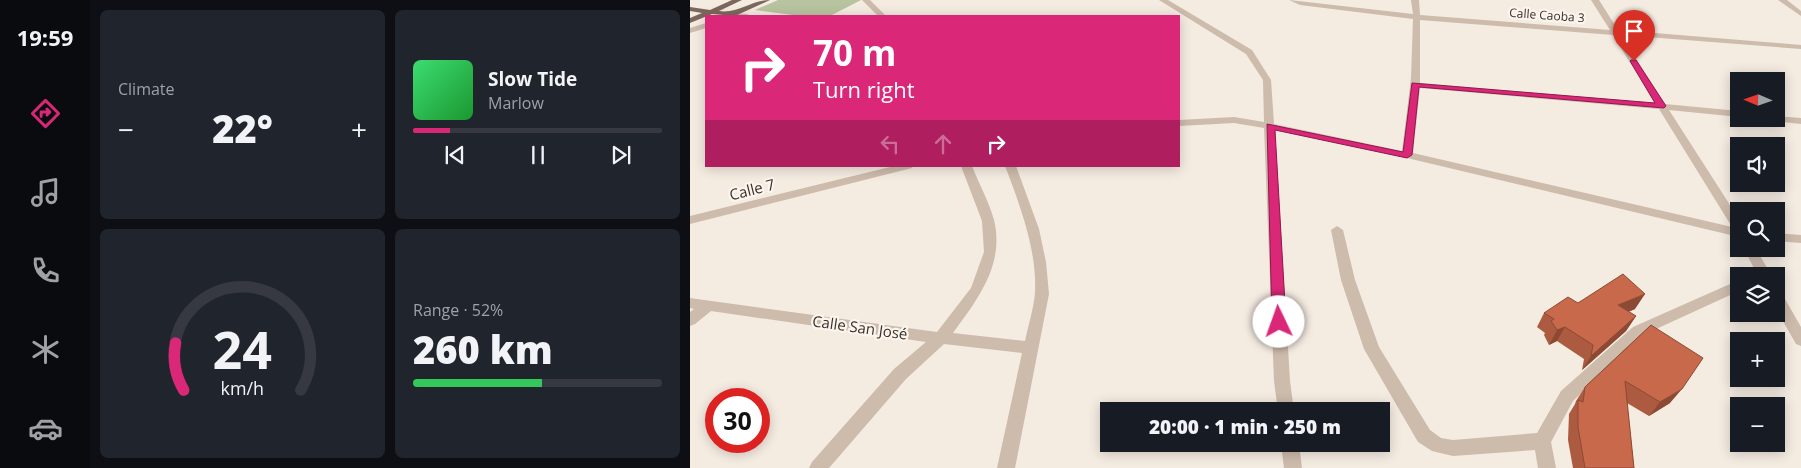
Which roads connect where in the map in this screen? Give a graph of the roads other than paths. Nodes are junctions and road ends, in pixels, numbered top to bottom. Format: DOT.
graph roads {
  1 [pos="738,0"];
  2 [pos="766,0"];
  3 [pos="866,0"];
  4 [pos="1163,0"];
  5 [pos="1293,0"];
  6 [pos="1414,0"];
  7 [pos="1595,0"];
  8 [pos="1782,0"];
  9 [pos="690,9"];
  10 [pos="712,12"];
  11 [pos="1801,14"];
  12 [pos="730,15"];
  13 [pos="881,15"];
  14 [pos="1417,17"];
  15 [pos="690,21"];
  16 [pos="705,24"];
  17 [pos="705,24"];
  18 [pos="690,31"];
  19 [pos="1615,32"];
  20 [pos="1801,47"];
  21 [pos="1415,84"];
  22 [pos="1661,106"];
  23 [pos="1730,113"];
  24 [pos="1785,120"];
  25 [pos="1801,122"];
  26 [pos="1180,123"];
  27 [pos="1270,126"];
  28 [pos="1407,155"];
  29 [pos="904,167"];
  30 [pos="966,167"];
  31 [pos="1010,167"];
  32 [pos="1730,215"];
  33 [pos="690,220"];
  34 [pos="1337,230"];
  35 [pos="1730,232"];
  36 [pos="1785,238"];
  37 [pos="1801,239"];
  38 [pos="1730,289"];
  39 [pos="690,303"];
  40 [pos="708,306"];
  41 [pos="1785,312"];
  42 [pos="690,320"];
  43 [pos="941,338"];
  44 [pos="1801,340"];
  45 [pos="1030,348"];
  46 [pos="1285,402"];
  47 [pos="1542,441"];
  48 [pos="1291,452"];
  49 [pos="818,468"];
  50 [pos="1006,468"];
  51 [pos="1293,468"];
  52 [pos="1547,468"];
  1 -- 10 [label="main road"];
  2 -- 12 [label="main road"];
  3 -- 13 [label="street"];
  4 -- 27 [label="street"];
  5 -- 14 [label="street, Calle Caoba 3"];
  6 -- 14 [label="street"];
  7 -- 19 [label="street"];
  8 -- 11 [label="street"];
  9 -- 10 [label="main road"];
  10 -- 12 [label="main road"];
  10 -- 15 [label="main road"];
  14 -- 19 [label="street, Calle Caoba 3"];
  14 -- 21 [label="street"];
  15 -- 16 [label="main road"];
  17 -- 18 [label="street"];
  19 -- 20 [label="street, Calle Caoba 3"];
  19 -- 22 [label="street"];
  21 -- 22 [label="street"];
  21 -- 28 [label="street"];
  22 -- 23 [label="street"];
  22 -- 32 [label="street"];
  24 -- 25 [label="street"];
  26 -- 27 [label="street"];
  27 -- 28 [label="street"];
  27 -- 46 [label="street"];
  28 -- 35 [label="street"];
  29 -- 33 [label="street, Calle 7"];
  30 -- 43 [label="street"];
  31 -- 45 [label="street"];
  34 -- 47 [label="street"];
  36 -- 37 [label="street"];
  38 -- 47 [label="street"];
  39 -- 40 [label="street, Calle San José"];
  40 -- 42 [label="street"];
  40 -- 43 [label="street, Calle San José"];
  41 -- 44 [label="street"];
  43 -- 45 [label="street, Calle San José"];
  43 -- 49 [label="street"];
  45 -- 50 [label="street"];
  47 -- 52 [label="street"];
  48 -- 51 [label="street"];
}
